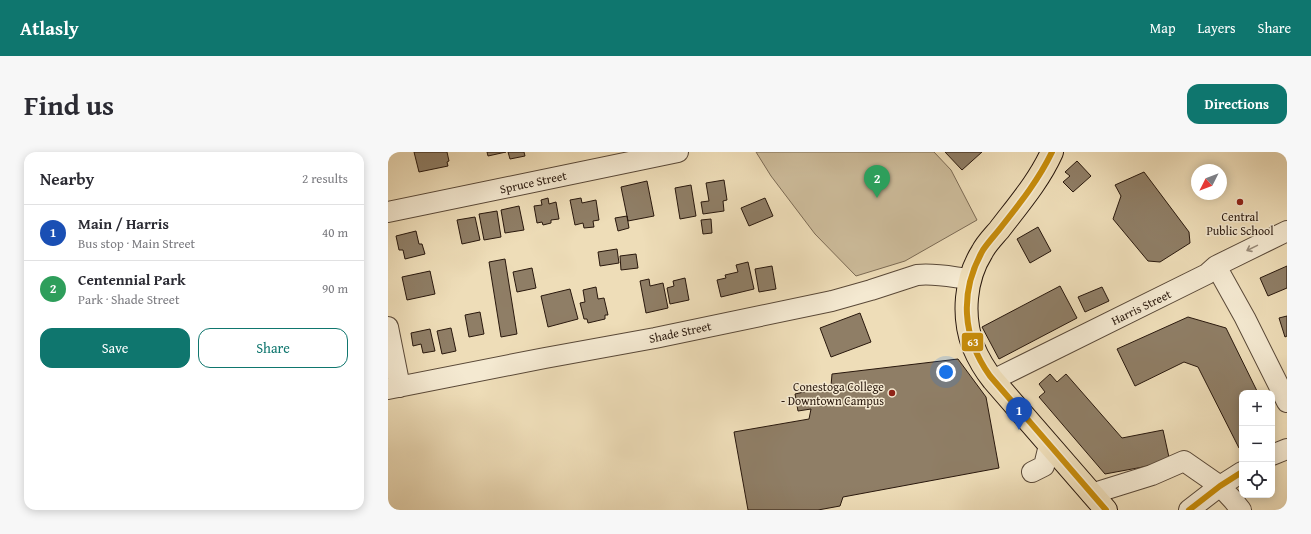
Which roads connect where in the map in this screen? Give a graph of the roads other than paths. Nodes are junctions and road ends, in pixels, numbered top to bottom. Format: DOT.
graph roads {
  1 [pos="678,152"];
  2 [pos="1052,152"];
  3 [pos="388,212"];
  4 [pos="1287,231"];
  5 [pos="1216,266"];
  6 [pos="969,279"];
  7 [pos="388,327"];
  8 [pos="1280,371"];
  9 [pos="993,380"];
  10 [pos="394,388"];
  11 [pos="1287,402"];
  12 [pos="1049,445"];
  13 [pos="1287,449"];
  14 [pos="1275,454"];
  15 [pos="1032,472"];
  16 [pos="1239,474"];
  17 [pos="1220,486"];
  18 [pos="1098,502"];
  19 [pos="1190,510"];
  20 [pos="1241,510"];
  1 -- 3 [label="street, Spruce Street"];
  2 -- 6 [label="main road"];
  4 -- 5 [label="street, Harris Street, one-way"];
  5 -- 8 [label="street"];
  5 -- 9 [label="street, Harris Street"];
  6 -- 9 [label="main road"];
  6 -- 10 [label="street, Shade Street"];
  7 -- 10 [label="street"];
  8 -- 11 [label="street"];
  9 -- 12 [label="main road"];
  12 -- 15 [label="street"];
  12 -- 18 [label="main road"];
  13 -- 14 [label="street"];
  16 -- 17 [label="street"];
  17 -- 18 [label="street"];
  17 -- 19 [label="street"];
  17 -- 20 [label="street"];
}
